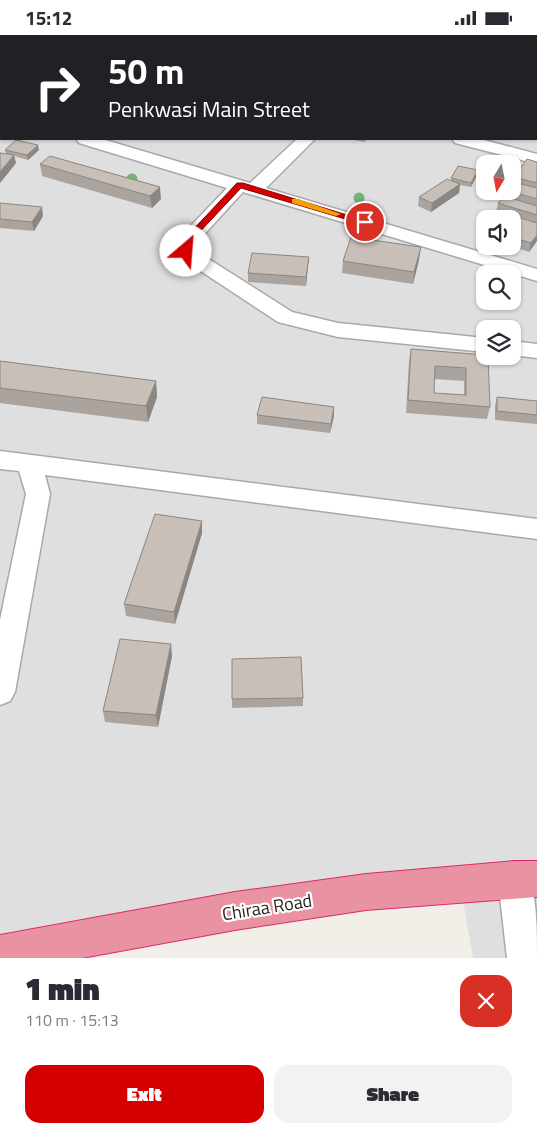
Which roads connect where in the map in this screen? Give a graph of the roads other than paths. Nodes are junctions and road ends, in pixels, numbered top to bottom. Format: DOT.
graph roads {
  1 [pos="87,140"];
  2 [pos="306,140"];
  3 [pos="465,140"];
  4 [pos="537,159"];
  5 [pos="247,187"];
  6 [pos="537,275"];
  7 [pos="476,344"];
  8 [pos="521,349"];
  9 [pos="537,351"];
  10 [pos="0,460"];
  11 [pos="29,463"];
  12 [pos="537,529"];
  13 [pos="0,692"];
  14 [pos="526,879"];
  15 [pos="0,954"];
  16 [pos="525,958"];
  1 -- 5 [label="street"];
  2 -- 5 [label="street"];
  3 -- 4 [label="street"];
  5 -- 6 [label="street"];
  5 -- 7 [label="street"];
  8 -- 9 [label="street"];
  10 -- 11 [label="street"];
  11 -- 12 [label="street"];
  11 -- 13 [label="street"];
  14 -- 15 [label="highway, Chiraa Road"];
  14 -- 16 [label="street"];
}
